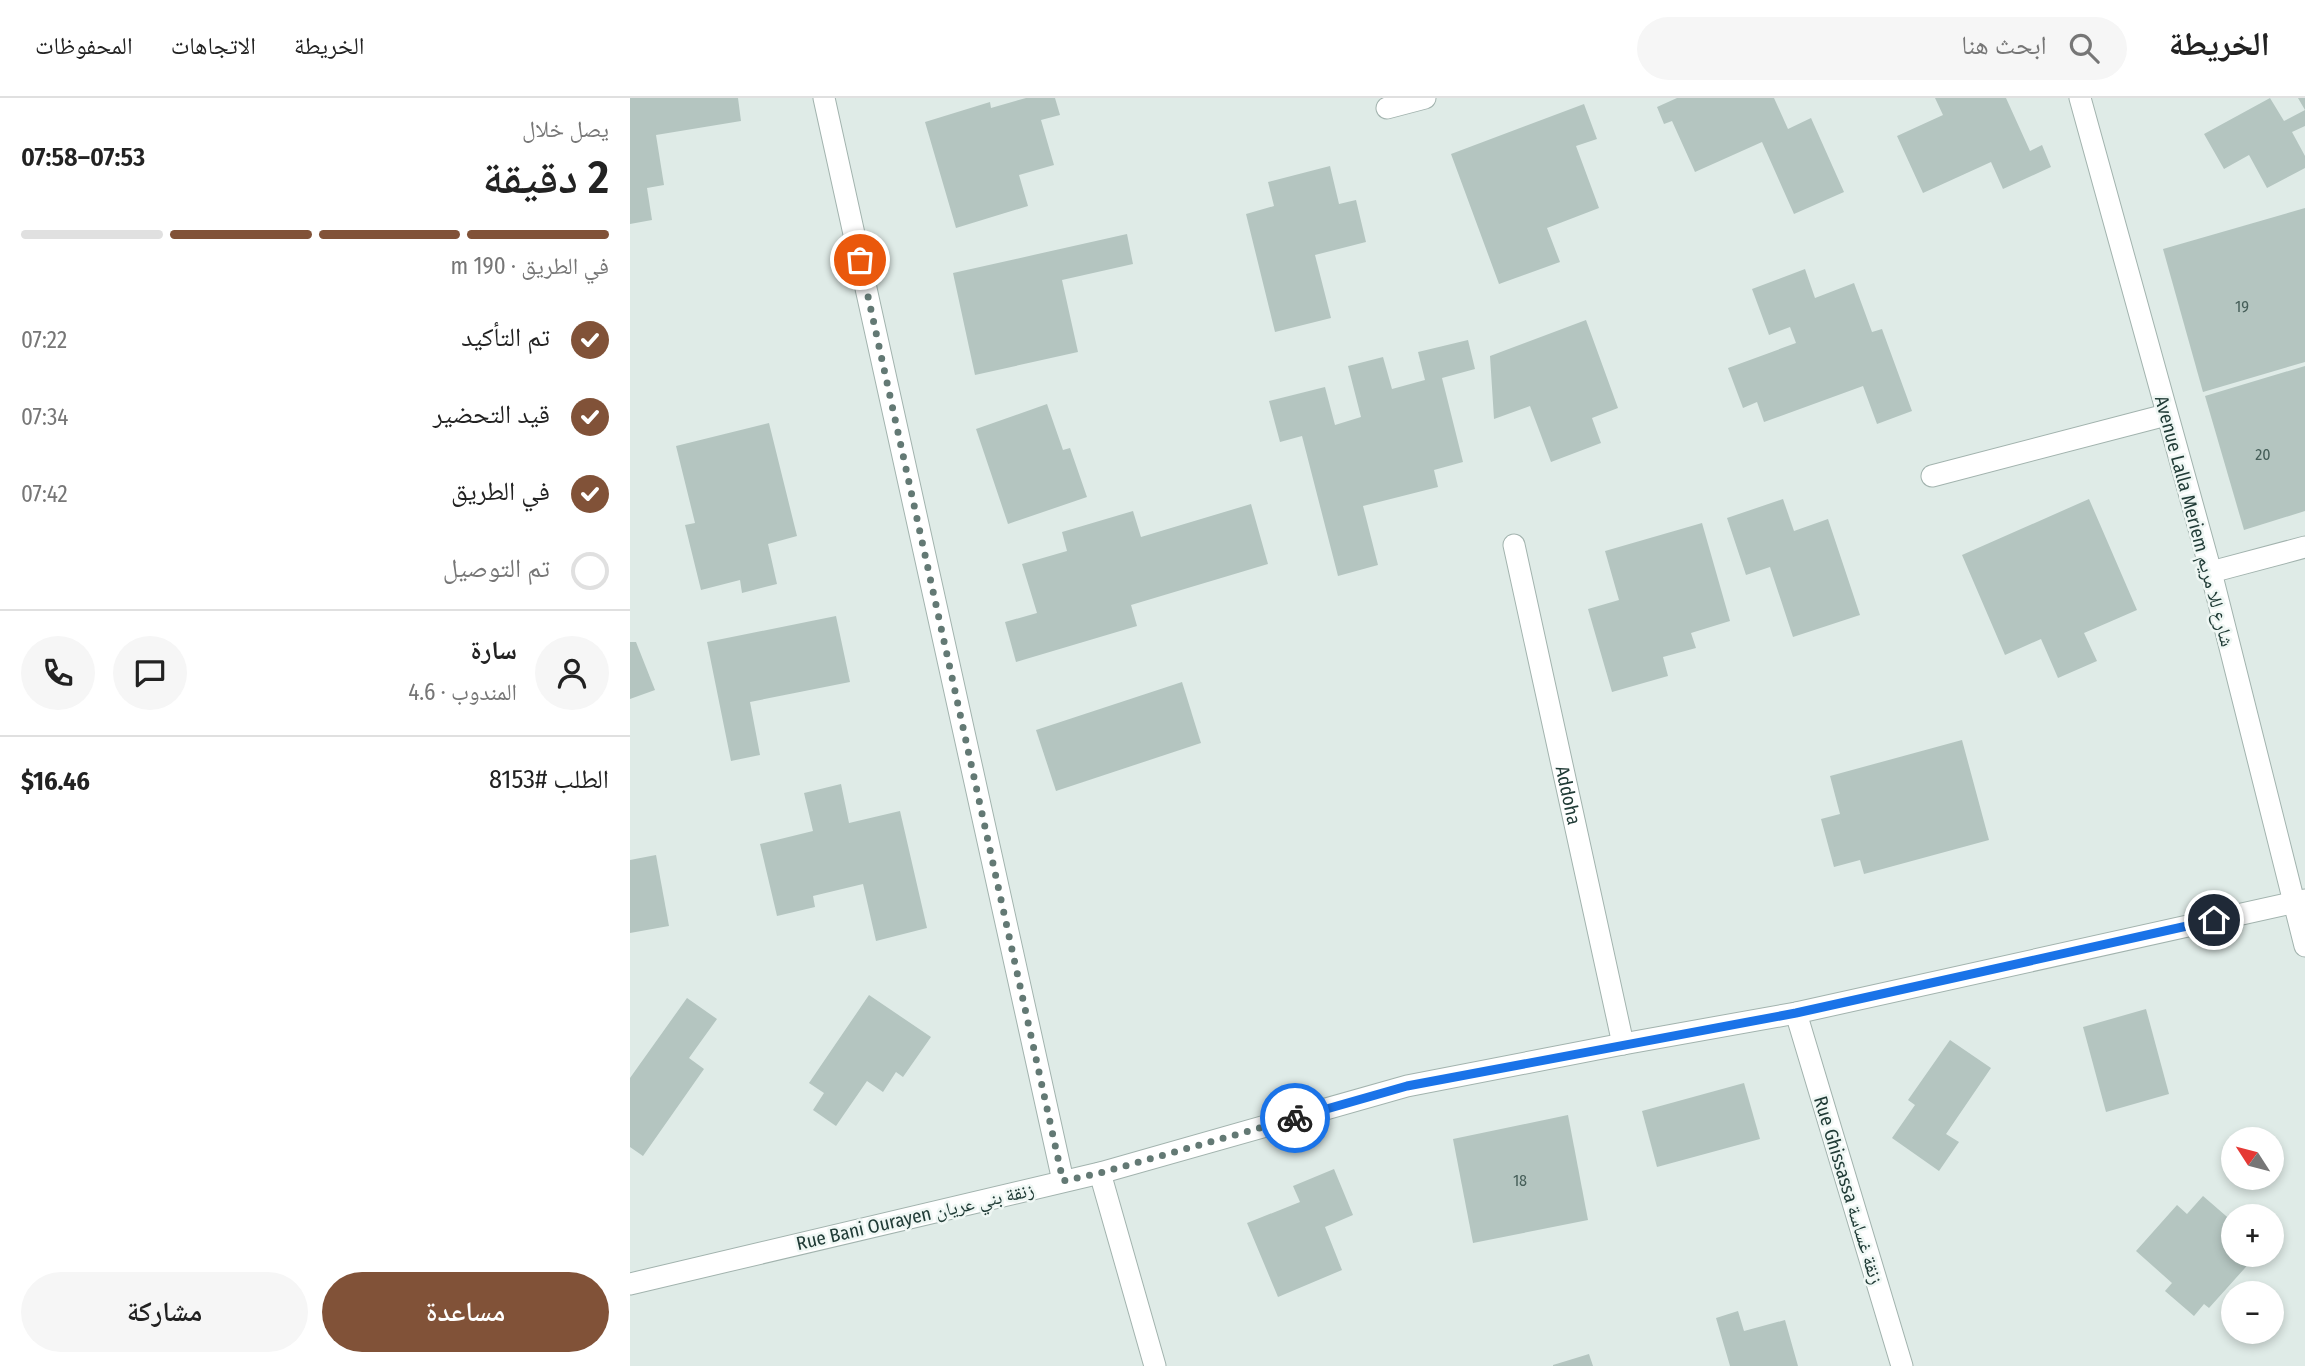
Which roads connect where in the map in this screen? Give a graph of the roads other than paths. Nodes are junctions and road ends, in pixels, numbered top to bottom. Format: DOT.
graph roads {
  1 [pos="824,98"];
  2 [pos="1425,98"];
  3 [pos="2080,98"];
  4 [pos="1387,108"];
  5 [pos="2166,415"];
  6 [pos="1932,476"];
  7 [pos="1514,545"];
  8 [pos="2305,547"];
  9 [pos="2211,572"];
  10 [pos="2299,901"];
  11 [pos="2305,946"];
  12 [pos="1796,1013"];
  13 [pos="1623,1044"];
  14 [pos="1100,1173"];
  15 [pos="1063,1181"];
  16 [pos="630,1284"];
  17 [pos="1155,1366"];
  18 [pos="1902,1366"];
  1 -- 15 [label="street"];
  2 -- 4 [label="street"];
  3 -- 5 [label="street, Avenue Lalla Meriem شارع للا مريم"];
  5 -- 6 [label="street"];
  5 -- 9 [label="street, Avenue Lalla Meriem شارع للا مريم"];
  7 -- 13 [label="street, Addoha"];
  8 -- 9 [label="street"];
  9 -- 10 [label="street, Avenue Lalla Meriem شارع للا مريم"];
  10 -- 11 [label="street, Avenue Lalla Meriem شارع للا مريم"];
  10 -- 12 [label="street, Rue Bani Ourayen زنقة بني عريان"];
  12 -- 13 [label="street, Rue Bani Ourayen زنقة بني عريان"];
  12 -- 18 [label="street, Rue Ghissassa زنقة غساسة"];
  13 -- 14 [label="street, Rue Bani Ourayen زنقة بني عريان"];
  14 -- 15 [label="street, Rue Bani Ourayen زنقة بني عريان"];
  14 -- 17 [label="street"];
  15 -- 16 [label="street, Rue Bani Ourayen زنقة بني عريان"];
}
